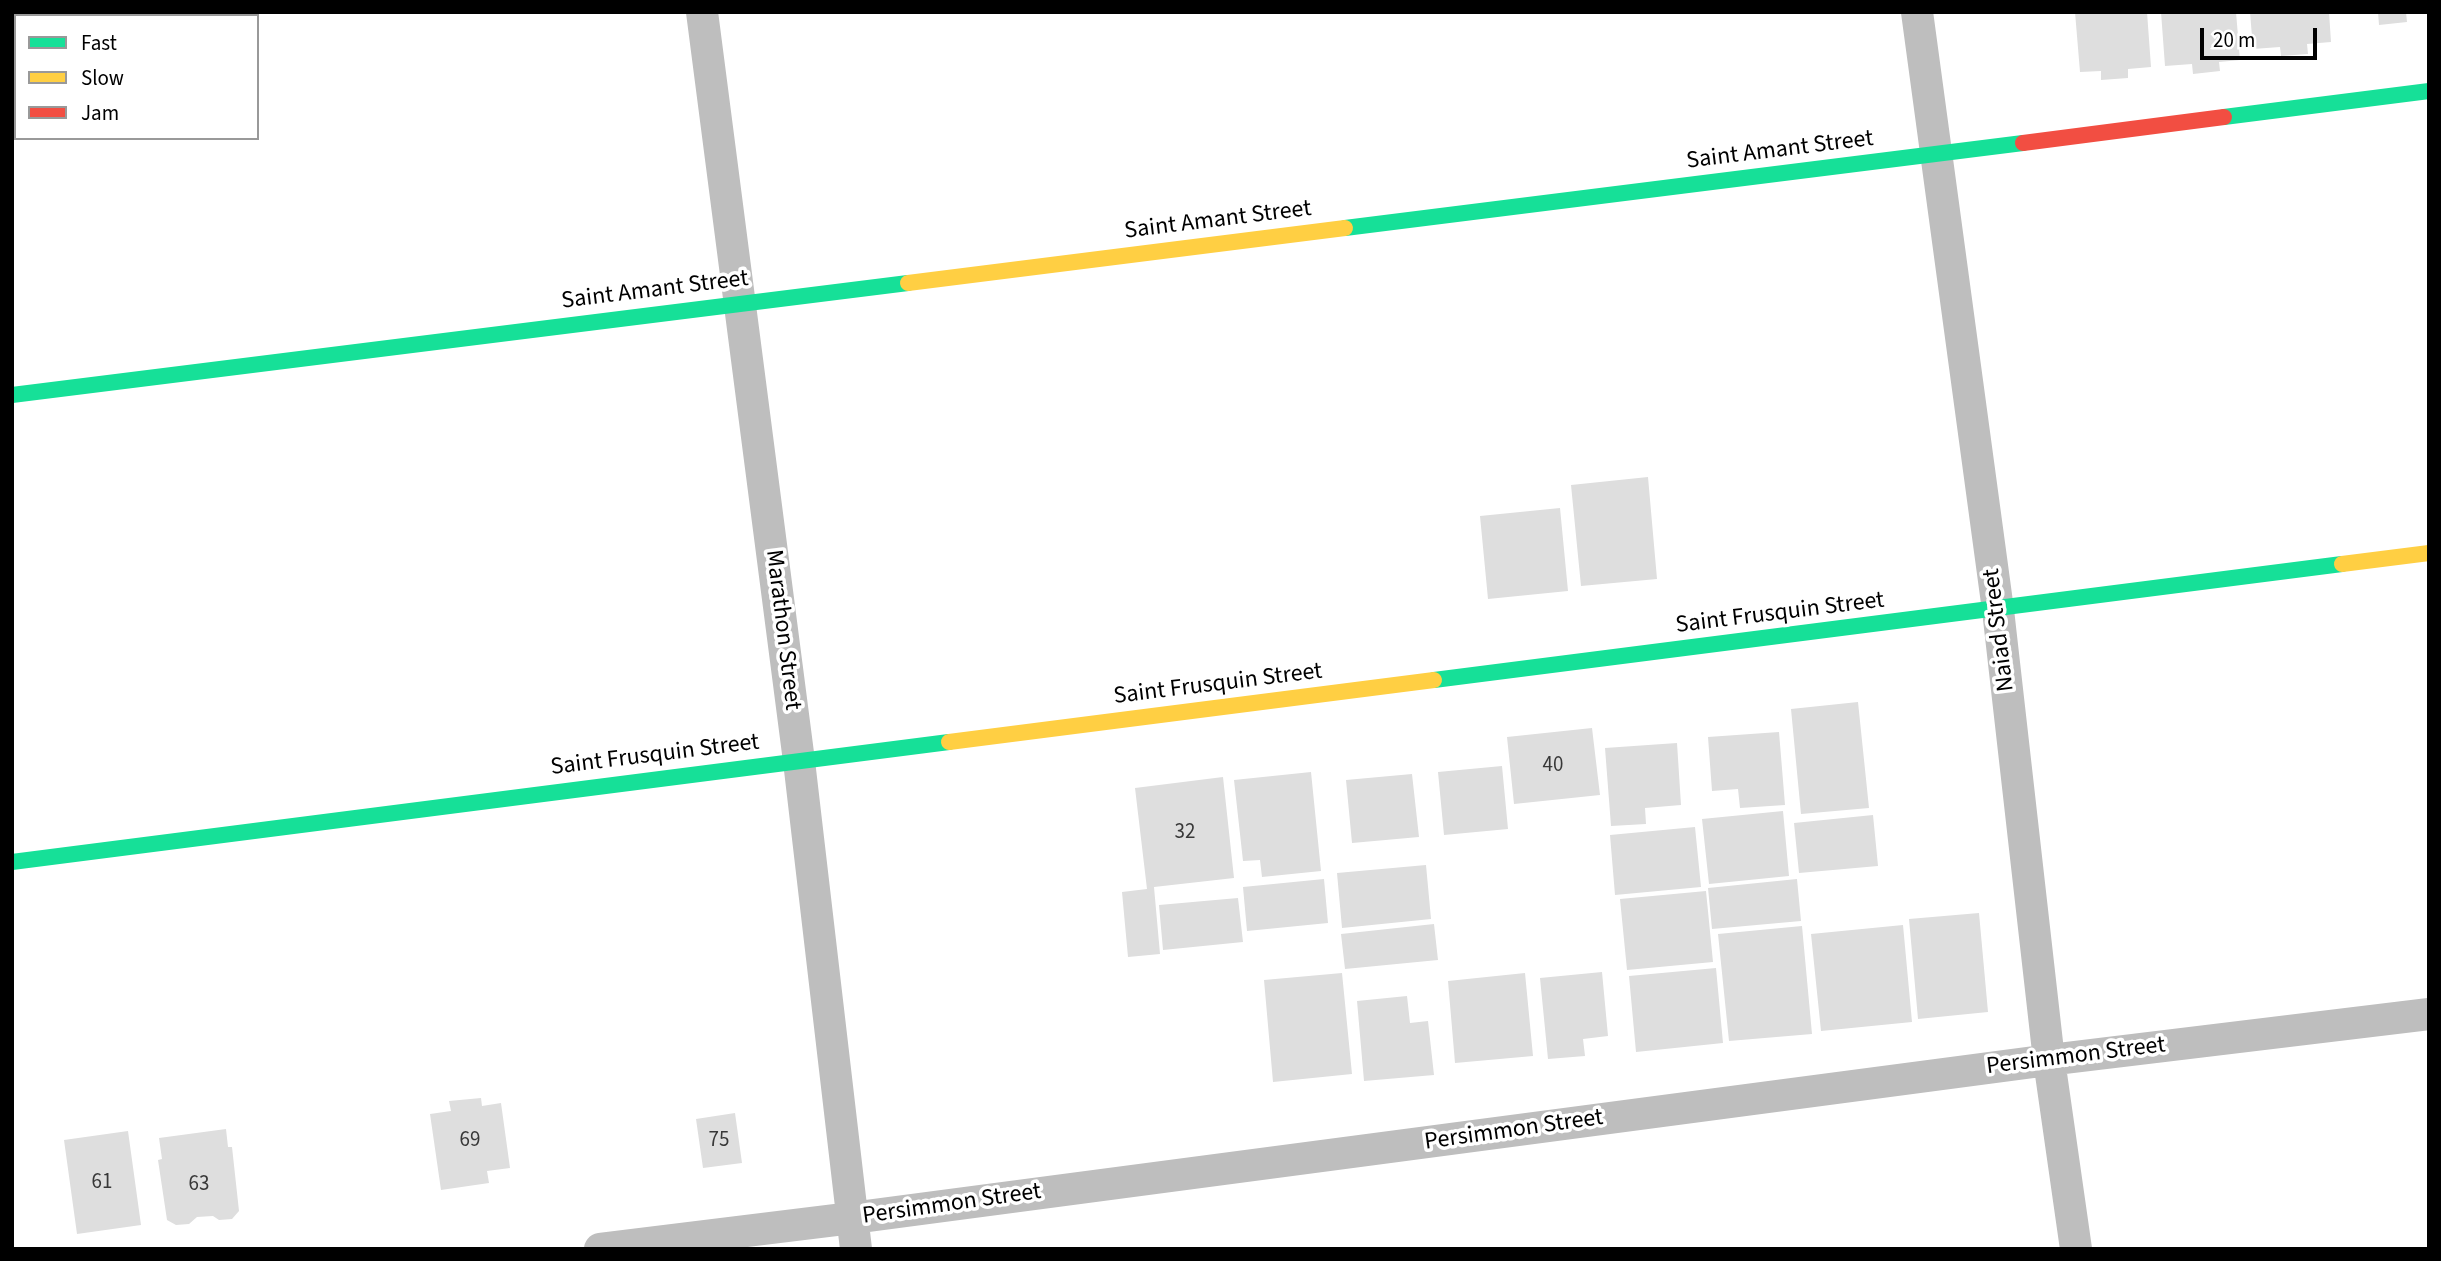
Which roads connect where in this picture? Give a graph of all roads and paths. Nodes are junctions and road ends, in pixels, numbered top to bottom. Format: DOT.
graph roads {
  1 [pos="702,12"];
  2 [pos="1917,12"];
  3 [pos="2429,90"];
  4 [pos="1937,154"];
  5 [pos="740,303"];
  6 [pos="12,395"];
  7 [pos="2429,553"];
  8 [pos="1998,610"];
  9 [pos="799,761"];
  10 [pos="12,862"];
  11 [pos="2429,1014"];
  12 [pos="2049,1060"];
  13 [pos="854,1234"];
  14 [pos="600,1249"];
  15 [pos="2076,1249"];
  1 -- 5 [label="street, Marathon Street"];
  2 -- 4 [label="street, Naiad Street"];
  3 -- 4 [label="street, Saint Amant Street"];
  4 -- 5 [label="street, Saint Amant Street"];
  4 -- 8 [label="street, Naiad Street"];
  5 -- 6 [label="street, Saint Amant Street"];
  5 -- 9 [label="street, Marathon Street"];
  7 -- 8 [label="street, Saint Frusquin Street"];
  8 -- 9 [label="street, Saint Frusquin Street"];
  8 -- 12 [label="street, Naiad Street"];
  9 -- 10 [label="street, Saint Frusquin Street"];
  9 -- 13 [label="street, Marathon Street"];
  11 -- 12 [label="street, Persimmon Street"];
  12 -- 13 [label="street, Persimmon Street"];
  12 -- 15 [label="street, Naiad Street"];
  13 -- 14 [label="street, Persimmon Street"];
}
